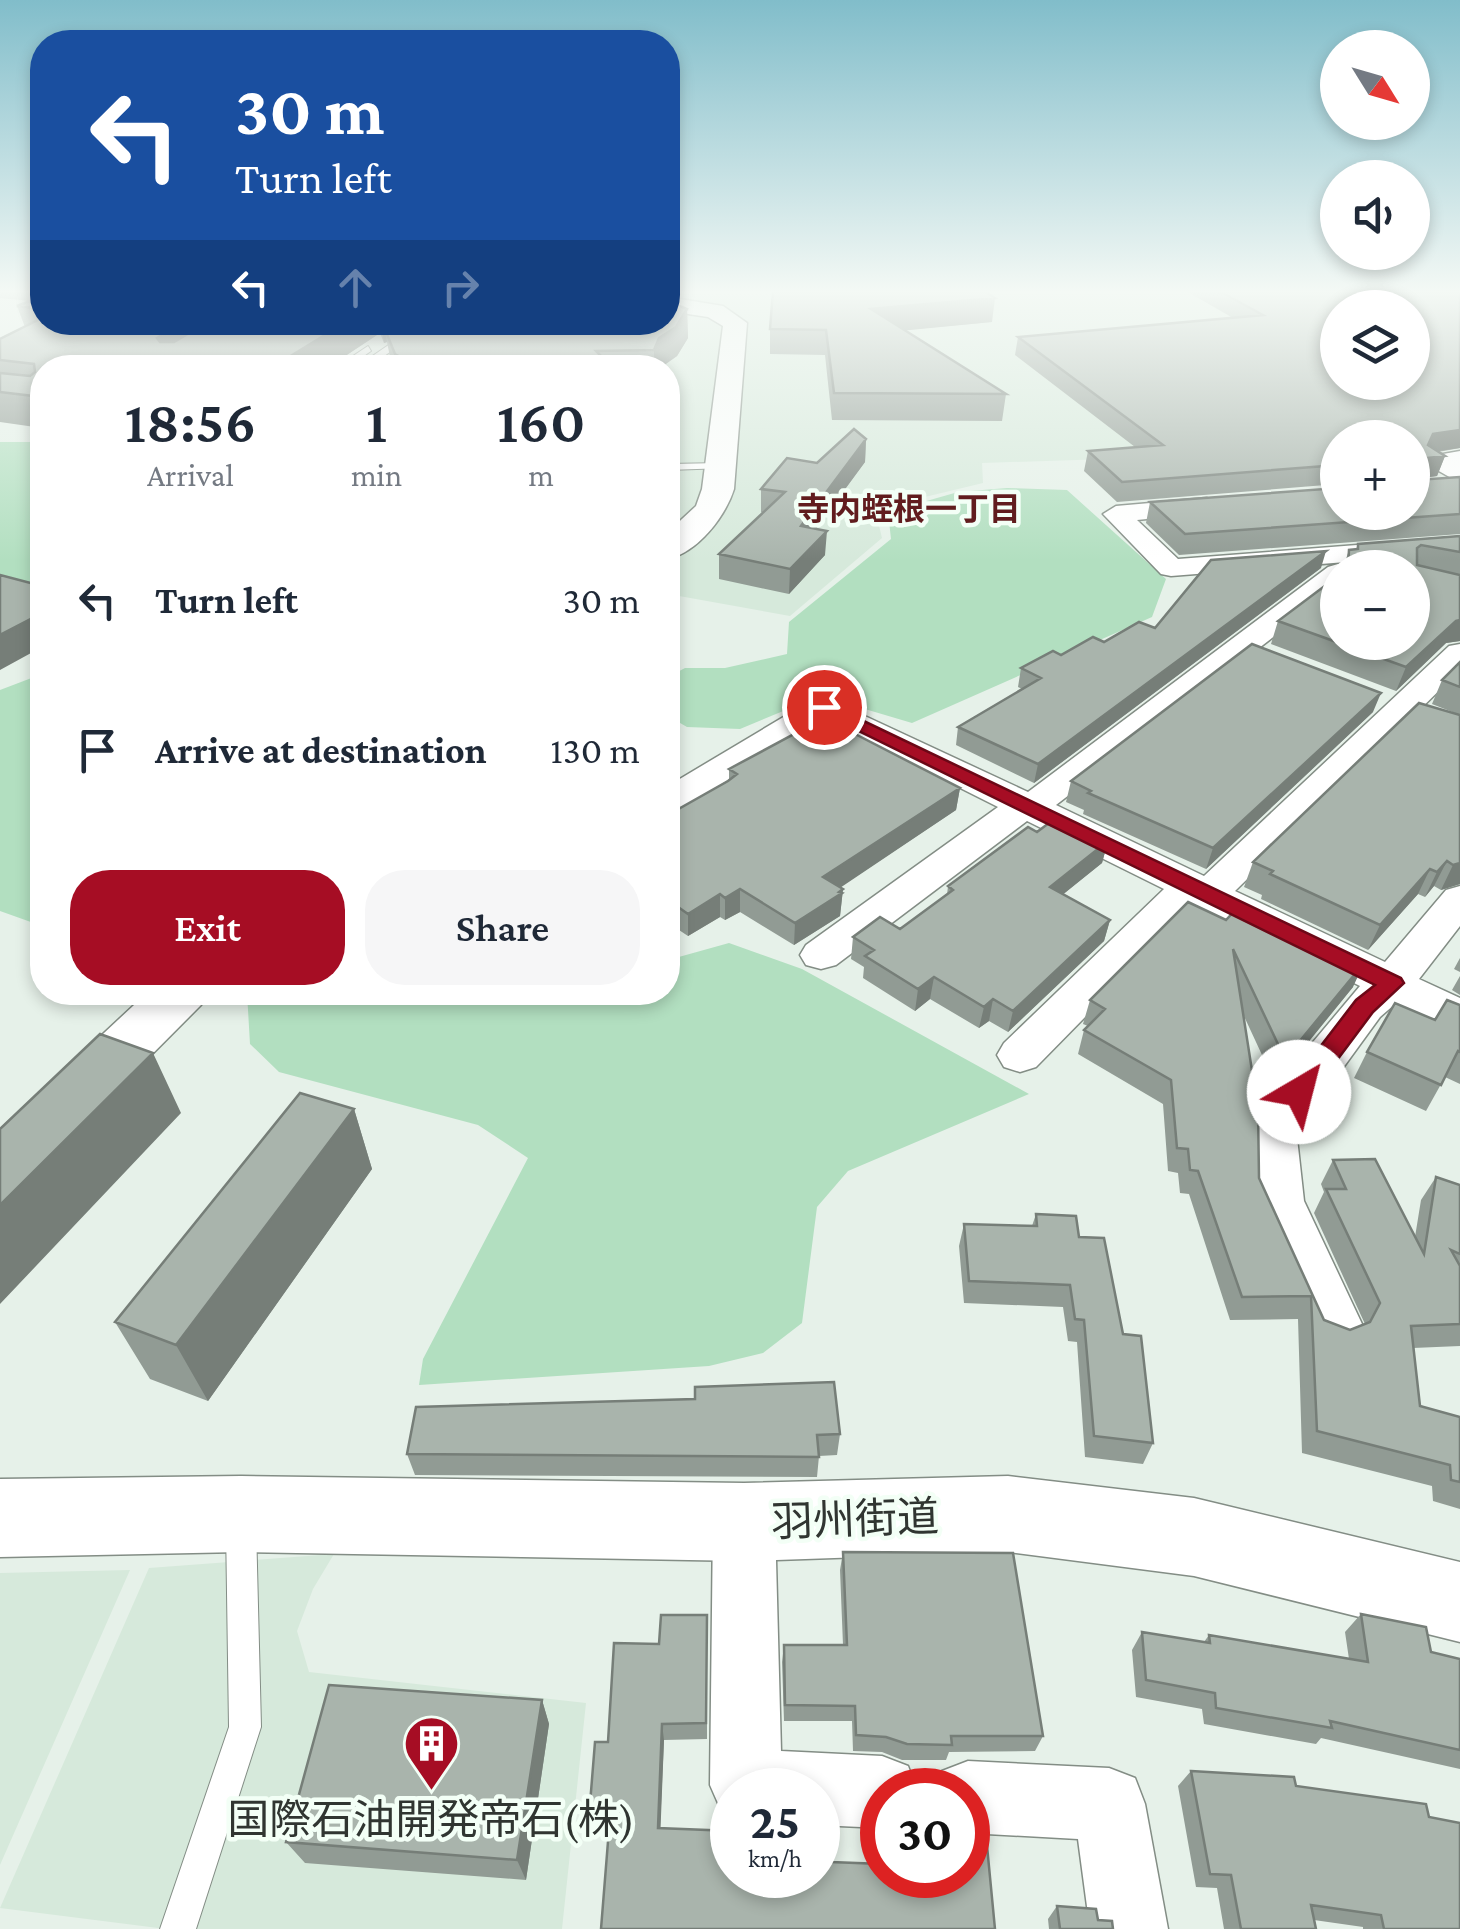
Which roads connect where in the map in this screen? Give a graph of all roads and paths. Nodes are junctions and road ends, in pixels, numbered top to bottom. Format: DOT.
graph roads {
  1 [pos="730,381"];
  2 [pos="1460,458"];
  3 [pos="722,466"];
  4 [pos="680,467"];
  5 [pos="1460,476"];
  6 [pos="1460,486"];
  7 [pos="1430,489"];
  8 [pos="1228,504"];
  9 [pos="680,538"];
  10 [pos="1460,545"];
  11 [pos="1430,550"];
  12 [pos="1320,566"];
  13 [pos="1320,583"];
  14 [pos="1241,647"];
  15 [pos="1460,652"];
  16 [pos="1276,660"];
  17 [pos="1365,694"];
  18 [pos="1416,712"];
  19 [pos="680,795"];
  20 [pos="1026,808"];
  21 [pos="1199,891"];
  22 [pos="1460,899"];
  23 [pos="821,955"];
  24 [pos="1392,983"];
  25 [pos="169,1005"];
  26 [pos="1460,1017"];
  27 [pos="1020,1055"];
  28 [pos="0,1168"];
  29 [pos="1334,1324"];
  30 [pos="241,1514"];
  31 [pos="0,1518"];
  32 [pos="744,1522"];
  33 [pos="1460,1602"];
  34 [pos="860,1791"];
  35 [pos="990,1798"];
  36 [pos="178,1929"];
  37 [pos="1129,1929"];
  1 -- 3 [label="street"];
  2 -- 5 [label="street"];
  3 -- 4 [label="lane"];
  3 -- 9 [label="street"];
  6 -- 7 [label="street"];
  8 -- 12 [label="street"];
  10 -- 11 [label="street"];
  13 -- 14 [label="street"];
  14 -- 16 [label="street"];
  14 -- 20 [label="street"];
  15 -- 18 [label="street"];
  17 -- 18 [label="street"];
  18 -- 21 [label="street"];
  19 -- 20 [label="street"];
  20 -- 21 [label="street"];
  20 -- 23 [label="street"];
  21 -- 24 [label="street"];
  21 -- 27 [label="street"];
  22 -- 24 [label="street"];
  24 -- 26 [label="street"];
  24 -- 29 [label="street"];
  25 -- 28 [label="street"];
  30 -- 31 [label="street, 羽州街道"];
  30 -- 32 [label="street, 羽州街道"];
  30 -- 36 [label="lane"];
  32 -- 33 [label="street, 羽州街道"];
  32 -- 34 [label="street"];
  35 -- 37 [label="street"];
}
